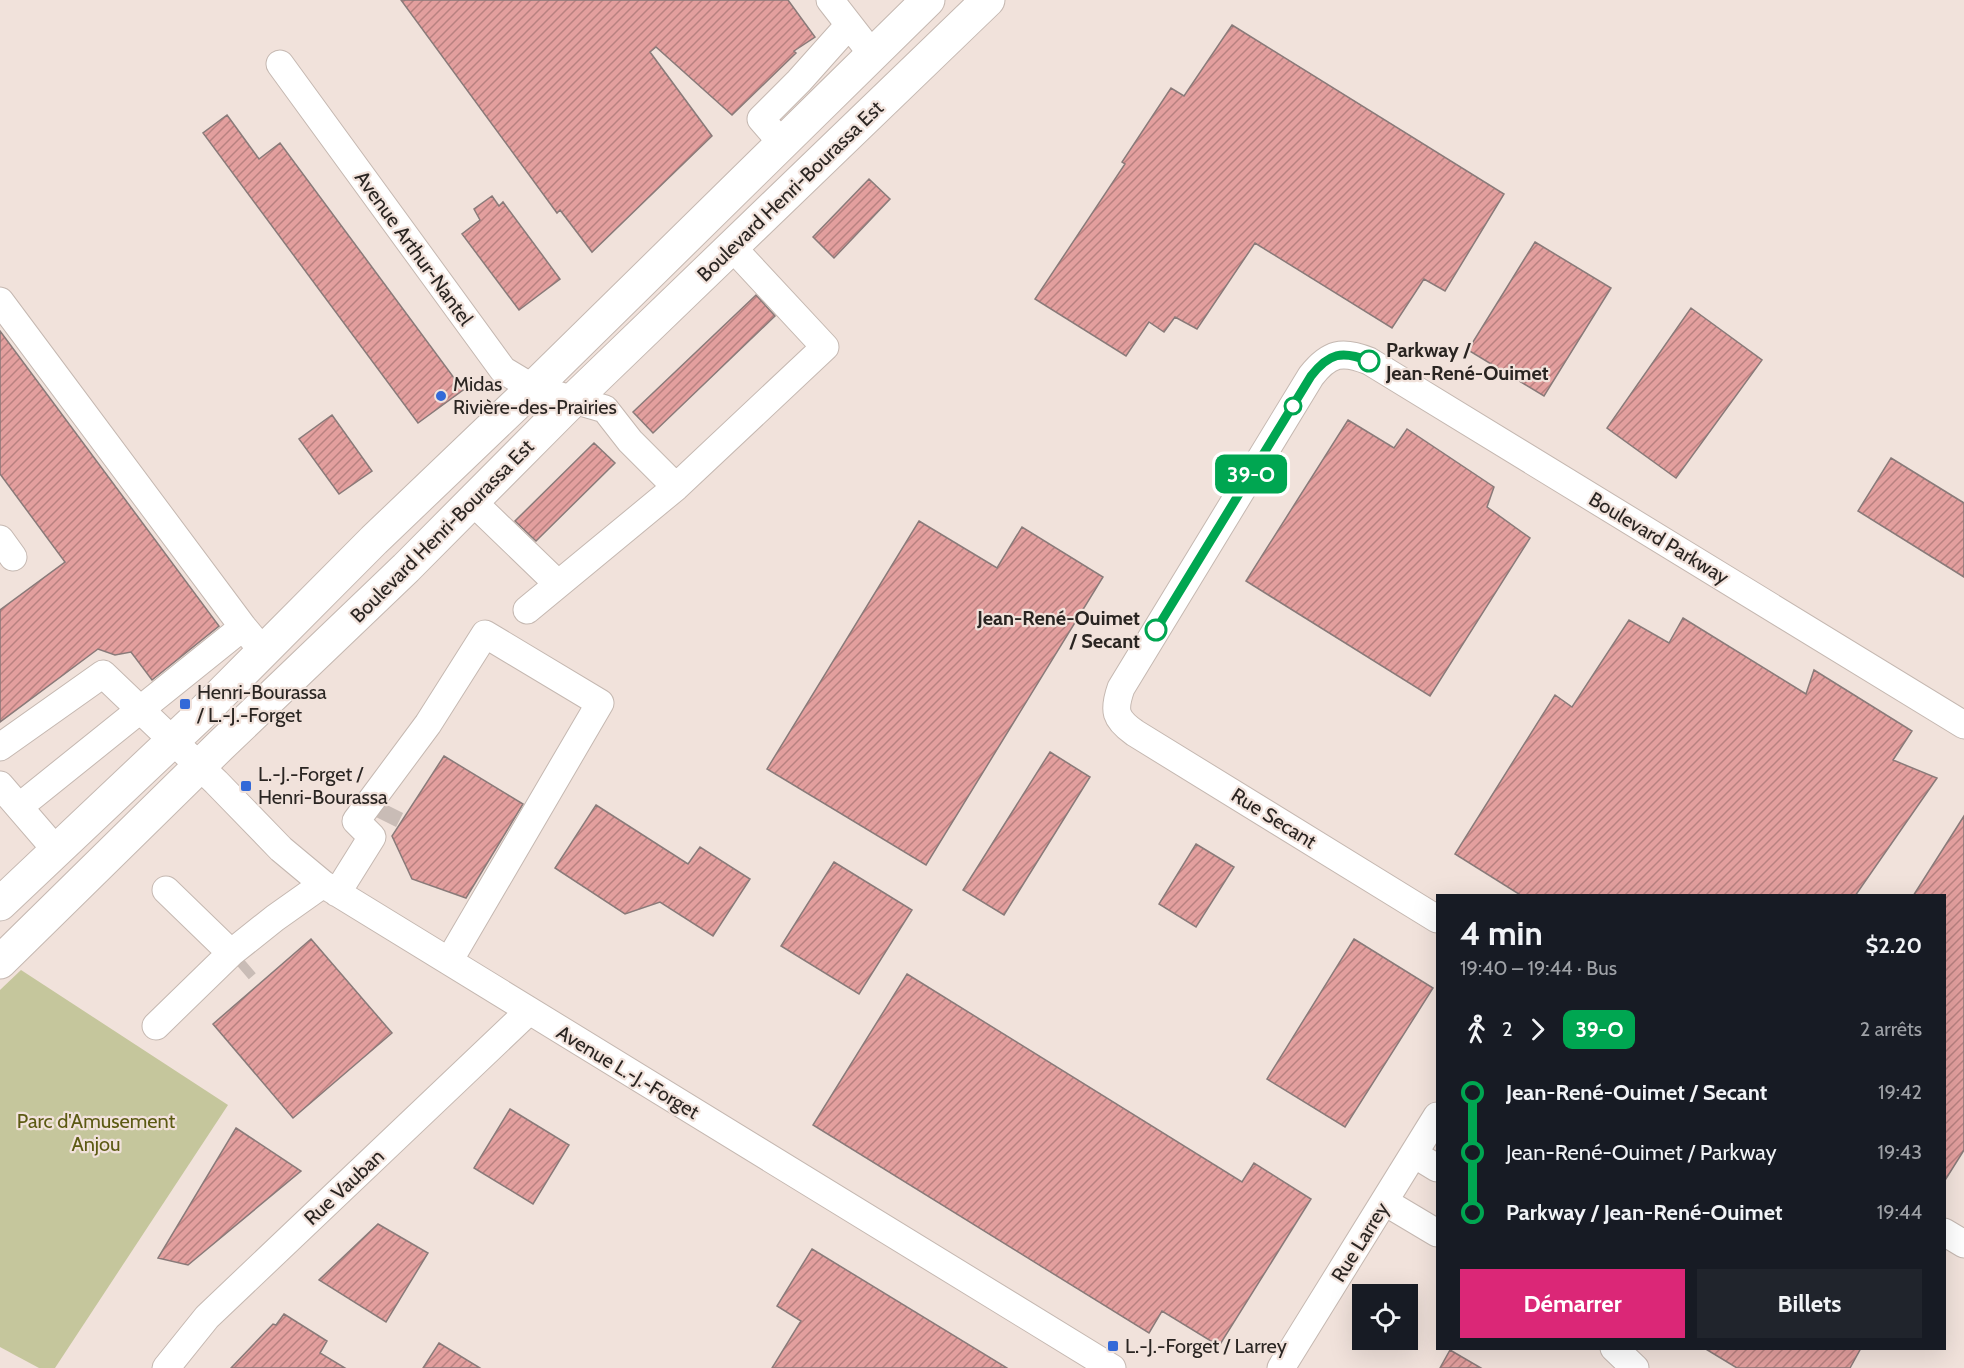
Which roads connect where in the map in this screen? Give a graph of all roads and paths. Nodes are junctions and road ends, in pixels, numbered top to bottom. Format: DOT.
graph roads {
  1 [pos="830,0"];
  2 [pos="928,0"];
  3 [pos="988,0"];
  4 [pos="849,25"];
  5 [pos="872,54"];
  6 [pos="280,64"];
  7 [pos="781,142"];
  8 [pos="732,247"];
  9 [pos="0,301"];
  10 [pos="533,388"];
  11 [pos="572,401"];
  12 [pos="676,487"];
  13 [pos="472,501"];
  14 [pos="558,584"];
  15 [pos="527,610"];
  16 [pos="253,639"];
  17 [pos="141,710"];
  18 [pos="1116,712"];
  19 [pos="1964,725"];
  20 [pos="172,740"];
  21 [pos="0,747"];
  22 [pos="200,766"];
  23 [pos="389,777"];
  24 [pos="0,785"];
  25 [pos="19,807"];
  26 [pos="382,822"];
  27 [pos="56,850"];
  28 [pos="330,889"];
  29 [pos="166,890"];
  30 [pos="0,904"];
  31 [pos="1436,918"];
  32 [pos="237,958"];
  33 [pos="0,962"];
  34 [pos="449,962"];
  35 [pos="529,1011"];
  36 [pos="156,1026"];
  37 [pos="1436,1118"];
  38 [pos="1414,1154"];
  39 [pos="1436,1167"];
  40 [pos="1385,1202"];
  41 [pos="1436,1232"];
  42 [pos="1946,1233"];
  43 [pos="1964,1244"];
  44 [pos="1616,1350"];
  45 [pos="166,1368"];
  46 [pos="1112,1368"];
  47 [pos="1281,1368"];
  48 [pos="1635,1368"];
  1 -- 4 [label="street"];
  2 -- 5 [label="main road, Boulevard Henri-Bourassa Est"];
  3 -- 8 [label="main road, Boulevard Henri-Bourassa Est"];
  4 -- 5 [label="street"];
  4 -- 7 [label="street"];
  5 -- 7 [label="main road, Boulevard Henri-Bourassa Est"];
  6 -- 10 [label="street, Avenue Arthur-Nantel"];
  7 -- 10 [label="main road, Boulevard Henri-Bourassa Est"];
  8 -- 11 [label="main road, Boulevard Henri-Bourassa Est"];
  8 -- 12 [label="street"];
  9 -- 16 [label="street"];
  10 -- 11 [label="street, Avenue Arthur-Nantel"];
  10 -- 16 [label="main road, Boulevard Henri-Bourassa Est"];
  11 -- 12 [label="street, Avenue Arthur-Nantel"];
  11 -- 13 [label="main road, Boulevard Henri-Bourassa Est"];
  12 -- 14 [label="street"];
  13 -- 14 [label="street"];
  13 -- 22 [label="main road, Boulevard Henri-Bourassa Est"];
  14 -- 15 [label="street"];
  16 -- 17 [label="street"];
  16 -- 20 [label="main road, Boulevard Henri-Bourassa Est"];
  17 -- 20 [label="street, Avenue L.-J.-Forget"];
  17 -- 21 [label="street, Avenue L.-J.-Forget"];
  17 -- 25 [label="street"];
  18 -- 19 [label="street, Boulevard Parkway"];
  18 -- 31 [label="street, Rue Secant"];
  20 -- 22 [label="street, Avenue L.-J.-Forget"];
  20 -- 27 [label="main road, Boulevard Henri-Bourassa Est"];
  22 -- 28 [label="street, Avenue L.-J.-Forget"];
  22 -- 33 [label="main road, Boulevard Henri-Bourassa Est"];
  23 -- 26 [label="street"];
  23 -- 26 [label="street"];
  23 -- 34 [label="street"];
  24 -- 25 [label="street"];
  25 -- 27 [label="street"];
  26 -- 28 [label="street"];
  27 -- 30 [label="main road, Boulevard Henri-Bourassa Est"];
  28 -- 32 [label="street"];
  28 -- 34 [label="street, Avenue L.-J.-Forget"];
  29 -- 32 [label="street"];
  32 -- 36 [label="street"];
  34 -- 35 [label="street, Avenue L.-J.-Forget"];
  35 -- 45 [label="street, Rue Vauban"];
  35 -- 46 [label="street, Avenue L.-J.-Forget"];
  37 -- 38 [label="street, Rue Larrey"];
  38 -- 39 [label="street"];
  38 -- 40 [label="street, Rue Larrey"];
  40 -- 41 [label="street"];
  40 -- 47 [label="street, Rue Larrey"];
  42 -- 43 [label="street"];
  44 -- 48 [label="street"];
}
